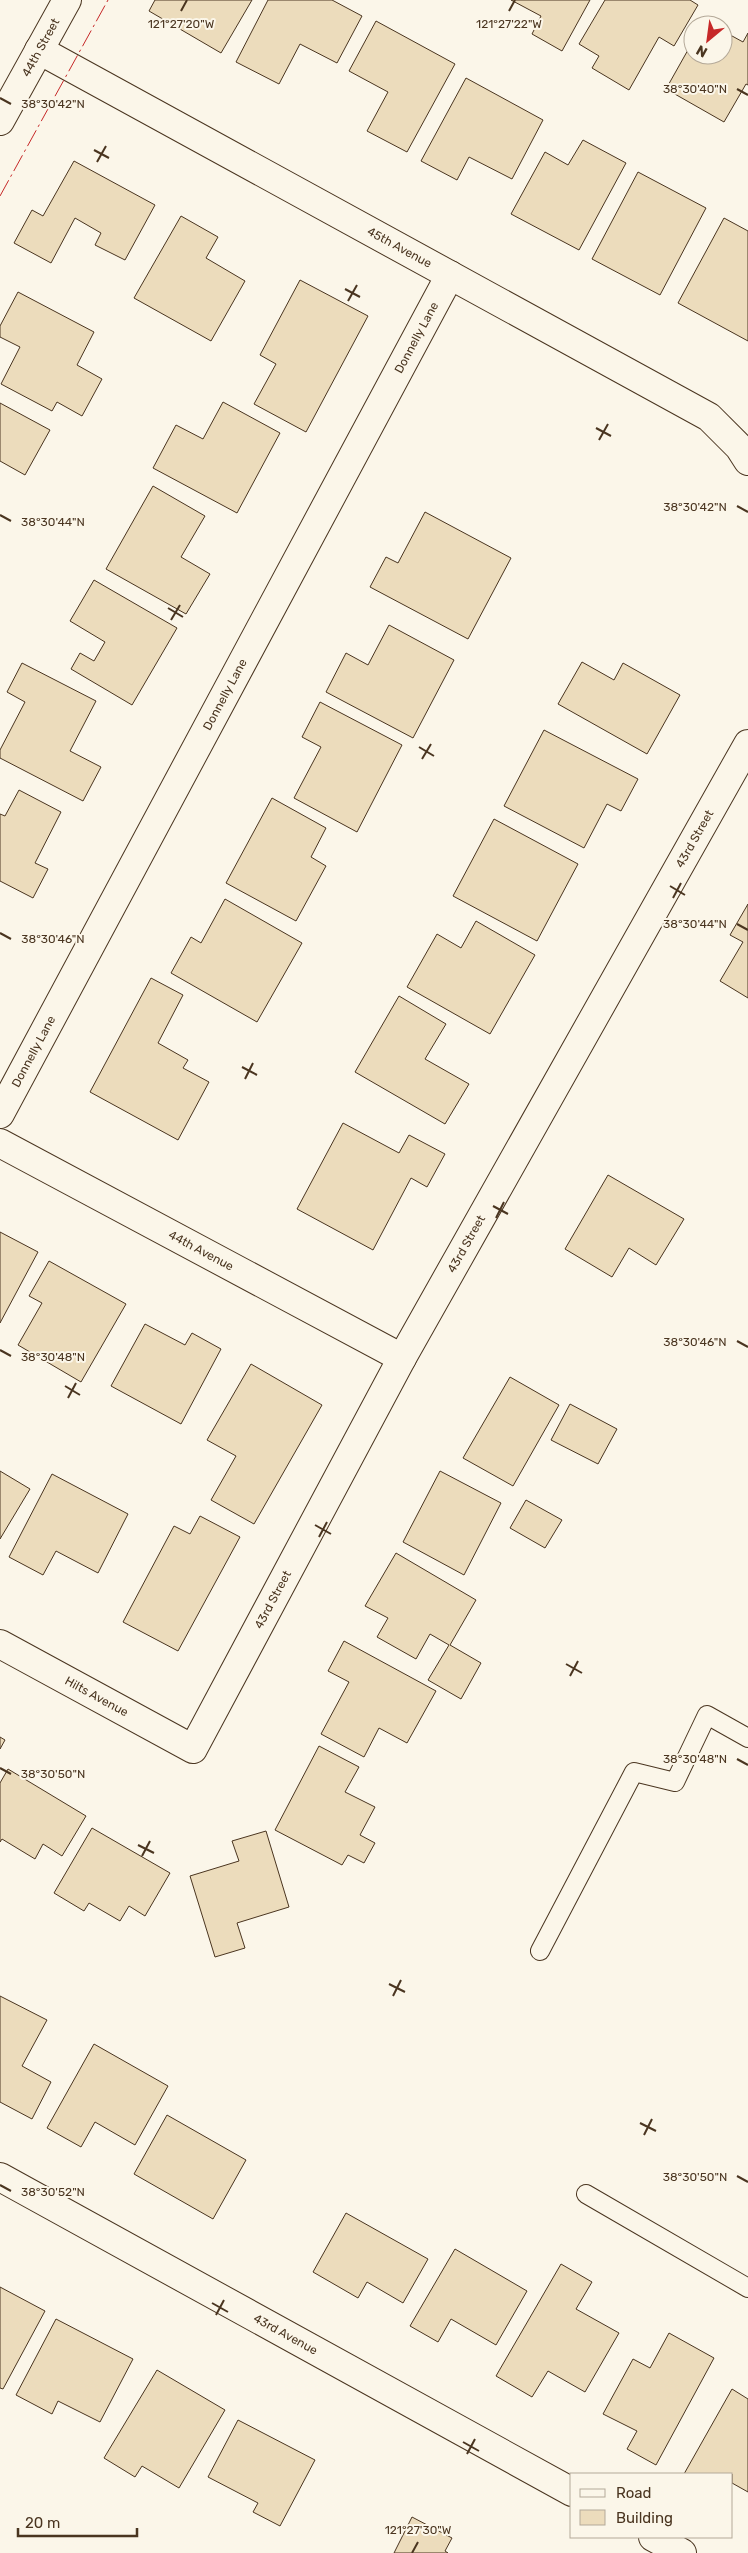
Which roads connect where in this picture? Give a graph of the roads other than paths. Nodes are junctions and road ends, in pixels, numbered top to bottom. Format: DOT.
graph roads {
  1 [pos="67,0"];
  2 [pos="39,50"];
  3 [pos="0,121"];
  4 [pos="450,275"];
  5 [pos="748,461"];
  6 [pos="748,744"];
  7 [pos="0,1114"];
  8 [pos="0,1143"];
  9 [pos="402,1358"];
  10 [pos="0,1644"];
  11 [pos="748,1738"];
  12 [pos="193,1749"];
  13 [pos="540,1951"];
  14 [pos="0,2177"];
  15 [pos="586,2194"];
  16 [pos="748,2288"];
  17 [pos="570,2491"];
  18 [pos="655,2538"];
  19 [pos="682,2553"];
  1 -- 2 [label="street, 44th Street"];
  2 -- 3 [label="street, 44th Street"];
  2 -- 4 [label="street, 45th Avenue"];
  4 -- 5 [label="street, 45th Avenue"];
  4 -- 7 [label="street, Donnelly Lane"];
  6 -- 9 [label="street, 43rd Street"];
  8 -- 9 [label="street, 44th Avenue"];
  9 -- 12 [label="street, 43rd Street"];
  10 -- 12 [label="street, Hilts Avenue"];
  11 -- 13 [label="lane"];
  14 -- 17 [label="street, 43rd Avenue"];
  15 -- 16 [label="lane"];
  18 -- 19 [label="street"];
}
